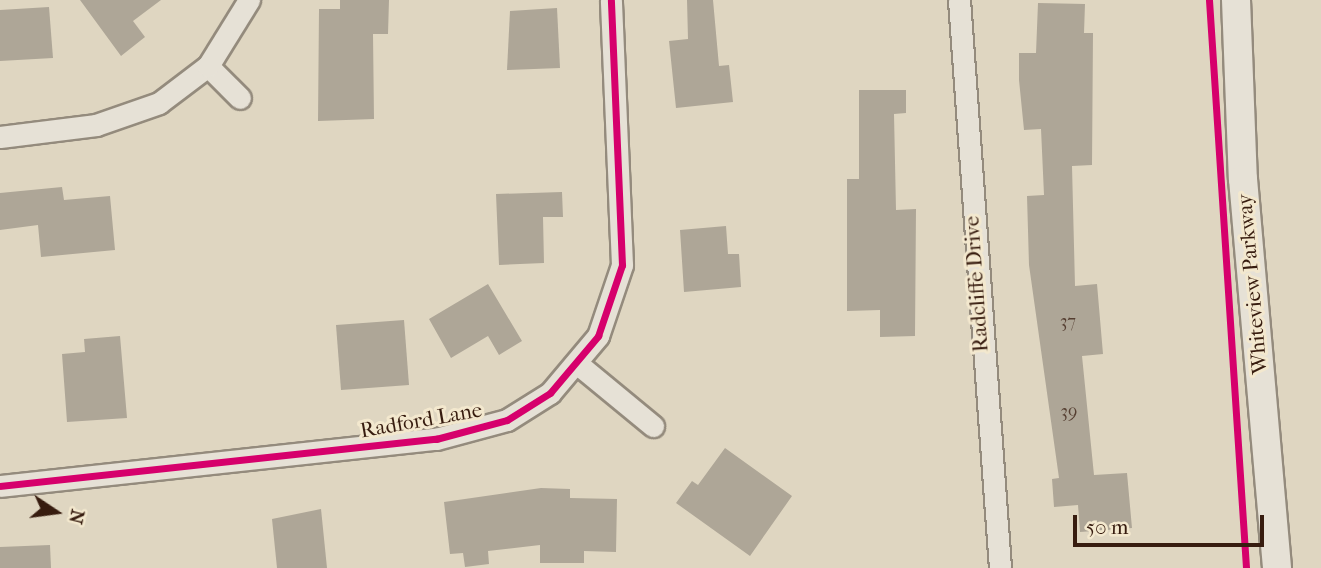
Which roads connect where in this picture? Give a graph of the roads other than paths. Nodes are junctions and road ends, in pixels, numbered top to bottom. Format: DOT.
graph roads {
  1 [pos="249,0"];
  2 [pos="611,0"];
  3 [pos="959,0"];
  4 [pos="1236,0"];
  5 [pos="208,66"];
  6 [pos="240,98"];
  7 [pos="0,137"];
  8 [pos="579,365"];
  9 [pos="653,426"];
  10 [pos="0,486"];
  11 [pos="1000,568"];
  12 [pos="1276,568"];
  1 -- 5 [label="street"];
  2 -- 8 [label="street, Radford Lane"];
  3 -- 11 [label="street, Radcliffe Drive"];
  4 -- 12 [label="street, Whiteview Parkway"];
  5 -- 6 [label="street"];
  5 -- 7 [label="street"];
  8 -- 9 [label="street"];
  8 -- 10 [label="street, Radford Lane"];
}
